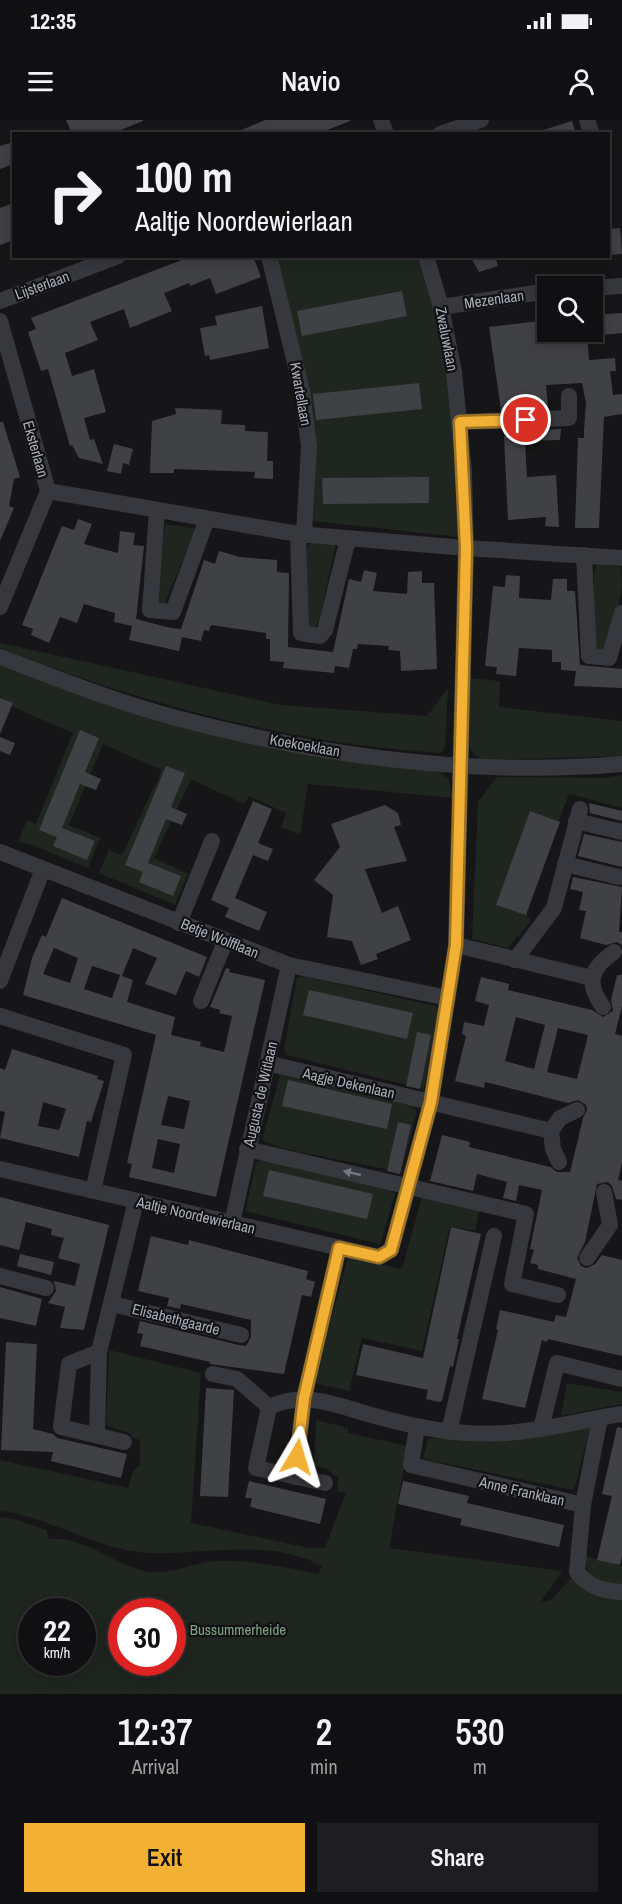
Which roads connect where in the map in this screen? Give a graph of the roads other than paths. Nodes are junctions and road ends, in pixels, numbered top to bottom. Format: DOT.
graph roads {
  1 [pos="481,120"];
  2 [pos="462,123"];
  3 [pos="445,132"];
  4 [pos="113,258"];
  5 [pos="269,258"];
  6 [pos="427,258"];
  7 [pos="622,285"];
  8 [pos="603,287"];
  9 [pos="537,293"];
  10 [pos="0,301"];
  11 [pos="441,307"];
  12 [pos="0,321"];
  13 [pos="570,396"];
  14 [pos="460,422"];
  15 [pos="48,491"];
  16 [pos="157,510"];
  17 [pos="207,519"];
  18 [pos="301,534"];
  19 [pos="348,539"];
  20 [pos="466,548"];
  21 [pos="584,555"];
  22 [pos="622,558"];
  23 [pos="0,607"];
  24 [pos="622,613"];
  25 [pos="0,657"];
  26 [pos="622,765"];
  27 [pos="460,767"];
  28 [pos="622,832"];
  29 [pos="212,841"];
  30 [pos="0,852"];
  31 [pos="565,864"];
  32 [pos="43,869"];
  33 [pos="619,877"];
  34 [pos="179,922"];
  35 [pos="225,942"];
  36 [pos="456,945"];
  37 [pos="614,952"];
  38 [pos="515,960"];
  39 [pos="289,965"];
  40 [pos="592,978"];
  41 [pos="0,981"];
  42 [pos="448,998"];
  43 [pos="201,1001"];
  44 [pos="603,1007"];
  45 [pos="0,1016"];
  46 [pos="267,1063"];
  47 [pos="431,1102"];
  48 [pos="577,1110"];
  49 [pos="551,1131"];
  50 [pos="247,1149"];
  51 [pos="559,1162"];
  52 [pos="0,1169"];
  53 [pos="410,1186"];
  54 [pos="93,1191"];
  55 [pos="604,1192"];
  56 [pos="136,1201"];
  57 [pos="232,1223"];
  58 [pos="616,1226"];
  59 [pos="494,1236"];
  60 [pos="339,1248"];
  61 [pos="587,1258"];
  62 [pos="0,1276"];
  63 [pos="46,1288"];
  64 [pos="558,1295"];
  65 [pos="112,1304"];
  66 [pos="241,1335"];
  67 [pos="99,1352"];
  68 [pos="213,1374"];
  69 [pos="622,1379"];
  70 [pos="304,1398"];
  71 [pos="269,1407"];
  72 [pos="622,1414"];
  73 [pos="600,1418"];
  74 [pos="417,1427"];
  75 [pos="541,1429"];
  76 [pos="449,1432"];
  77 [pos="97,1436"];
  78 [pos="124,1442"];
  79 [pos="295,1477"];
  80 [pos="325,1483"];
  81 [pos="583,1505"];
  82 [pos="622,1593"];
  1 -- 2 [label="street"];
  2 -- 3 [label="street"];
  4 -- 10 [label="street, Lijsterlaan"];
  5 -- 18 [label="street, Kwartellaan"];
  6 -- 11 [label="street, Zwaluwlaan"];
  7 -- 8 [label="street"];
  9 -- 11 [label="street, Mezenlaan"];
  11 -- 14 [label="street, Zwaluwlaan"];
  12 -- 15 [label="street, Eksterlaan"];
  13 -- 14 [label="street"];
  14 -- 20 [label="street, Zwaluwlaan"];
  15 -- 16 [label="street"];
  15 -- 23 [label="street, Eksterlaan"];
  16 -- 17 [label="street"];
  16 -- 17 [label="street"];
  17 -- 18 [label="street"];
  18 -- 19 [label="street"];
  18 -- 19 [label="street, Kwartellaan"];
  19 -- 20 [label="street"];
  20 -- 21 [label="street"];
  20 -- 27 [label="street, Zwaluwlaan"];
  21 -- 22 [label="street"];
  21 -- 24 [label="street"];
  25 -- 27 [label="street, Koekoeklaan"];
  26 -- 27 [label="street, Koekoeklaan"];
  27 -- 36 [label="street"];
  28 -- 31 [label="street"];
  29 -- 34 [label="street"];
  30 -- 32 [label="street, Betje Wolfflaan"];
  31 -- 33 [label="street"];
  31 -- 38 [label="street"];
  32 -- 34 [label="street, Betje Wolfflaan"];
  32 -- 41 [label="street"];
  34 -- 35 [label="street, Betje Wolfflaan"];
  35 -- 39 [label="street, Betje Wolfflaan"];
  35 -- 43 [label="street"];
  36 -- 38 [label="street"];
  36 -- 42 [label="street"];
  37 -- 40 [label="street"];
  38 -- 40 [label="street"];
  39 -- 42 [label="street, Betje Wolfflaan"];
  39 -- 46 [label="street, Augusta de Witlaan"];
  40 -- 44 [label="street"];
  42 -- 47 [label="street"];
  45 -- 54 [label="street"];
  46 -- 47 [label="street, Aagje Dekenlaan"];
  46 -- 50 [label="street, Augusta de Witlaan"];
  47 -- 49 [label="street, Aagje Dekenlaan"];
  47 -- 53 [label="street"];
  48 -- 49 [label="street"];
  49 -- 51 [label="street"];
  53 -- 50 [label="street, one-way"];
  50 -- 57 [label="street, Augusta de Witlaan"];
  52 -- 54 [label="street, Aaltje Noordewierlaan"];
  53 -- 60 [label="street, Aaltje Noordewierlaan"];
  53 -- 64 [label="street"];
  54 -- 56 [label="street, Aaltje Noordewierlaan"];
  55 -- 58 [label="street"];
  56 -- 57 [label="street, Aaltje Noordewierlaan"];
  56 -- 65 [label="street, Elisabethgaarde"];
  57 -- 60 [label="street, Aaltje Noordewierlaan"];
  58 -- 61 [label="street"];
  59 -- 76 [label="street"];
  60 -- 70 [label="street"];
  62 -- 63 [label="street"];
  65 -- 66 [label="street, Elisabethgaarde"];
  65 -- 67 [label="street, Elisabethgaarde"];
  67 -- 77 [label="street, Elisabethgaarde"];
  67 -- 77 [label="street"];
  68 -- 71 [label="street"];
  69 -- 75 [label="street"];
  70 -- 71 [label="street"];
  70 -- 74 [label="street"];
  70 -- 79 [label="street"];
  71 -- 79 [label="street"];
  72 -- 73 [label="street"];
  73 -- 75 [label="street"];
  73 -- 81 [label="street, Anne Franklaan"];
  74 -- 76 [label="street"];
  74 -- 81 [label="street, Anne Franklaan"];
  75 -- 76 [label="street"];
  77 -- 78 [label="street"];
  79 -- 80 [label="street"];
  81 -- 82 [label="street"];
}
